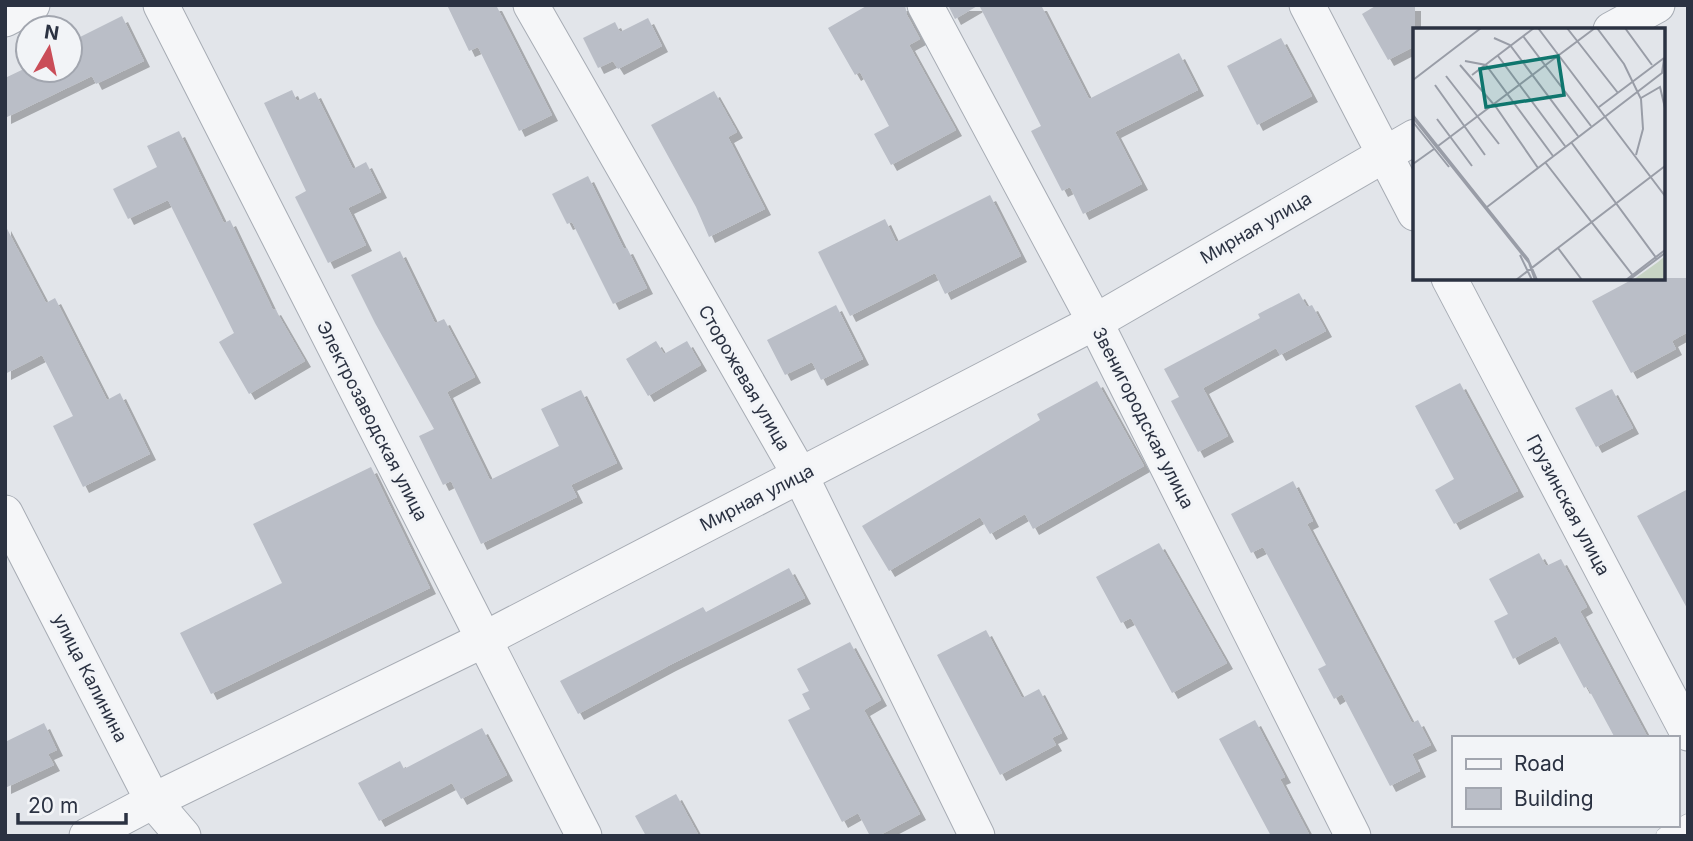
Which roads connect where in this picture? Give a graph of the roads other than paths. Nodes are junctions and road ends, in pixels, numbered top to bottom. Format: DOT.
graph roads {
  1 [pos="32,5"];
  2 [pos="161,5"];
  3 [pos="531,5"];
  4 [pos="925,5"];
  5 [pos="1307,5"];
  6 [pos="1657,5"];
  7 [pos="5,19"];
  8 [pos="1616,28"];
  9 [pos="1413,138"];
  10 [pos="1384,154"];
  11 [pos="1413,209"];
  12 [pos="1450,280"];
  13 [pos="1095,321"];
  14 [pos="800,475"];
  15 [pos="5,513"];
  16 [pos="483,640"];
  17 [pos="1688,733"];
  18 [pos="153,801"];
  19 [pos="1688,823"];
  20 [pos="87,836"];
  21 [pos="183,836"];
  22 [pos="584,836"];
  23 [pos="977,836"];
  24 [pos="1353,836"];
  25 [pos="1665,836"];
  1 -- 7 [label="street"];
  2 -- 16 [label="street, Электрозаводская улица"];
  3 -- 14 [label="street, Сторожевая улица"];
  4 -- 13 [label="street, Звенигородская улица"];
  5 -- 10 [label="street"];
  6 -- 8 [label="street"];
  9 -- 10 [label="street, Мирная улица"];
  10 -- 11 [label="street"];
  10 -- 13 [label="street, Мирная улица"];
  12 -- 17 [label="street, Грузинская улица"];
  13 -- 14 [label="street, Мирная улица"];
  13 -- 24 [label="street, Звенигородская улица"];
  14 -- 16 [label="street, Мирная улица"];
  14 -- 23 [label="street, Сторожевая улица"];
  15 -- 18 [label="street, улица Калинина"];
  16 -- 18 [label="street, Мирная улица"];
  16 -- 22 [label="street, Электрозаводская улица"];
  18 -- 20 [label="street, Мирная улица"];
  18 -- 21 [label="street, улица Калинина"];
  19 -- 25 [label="lane"];
}
